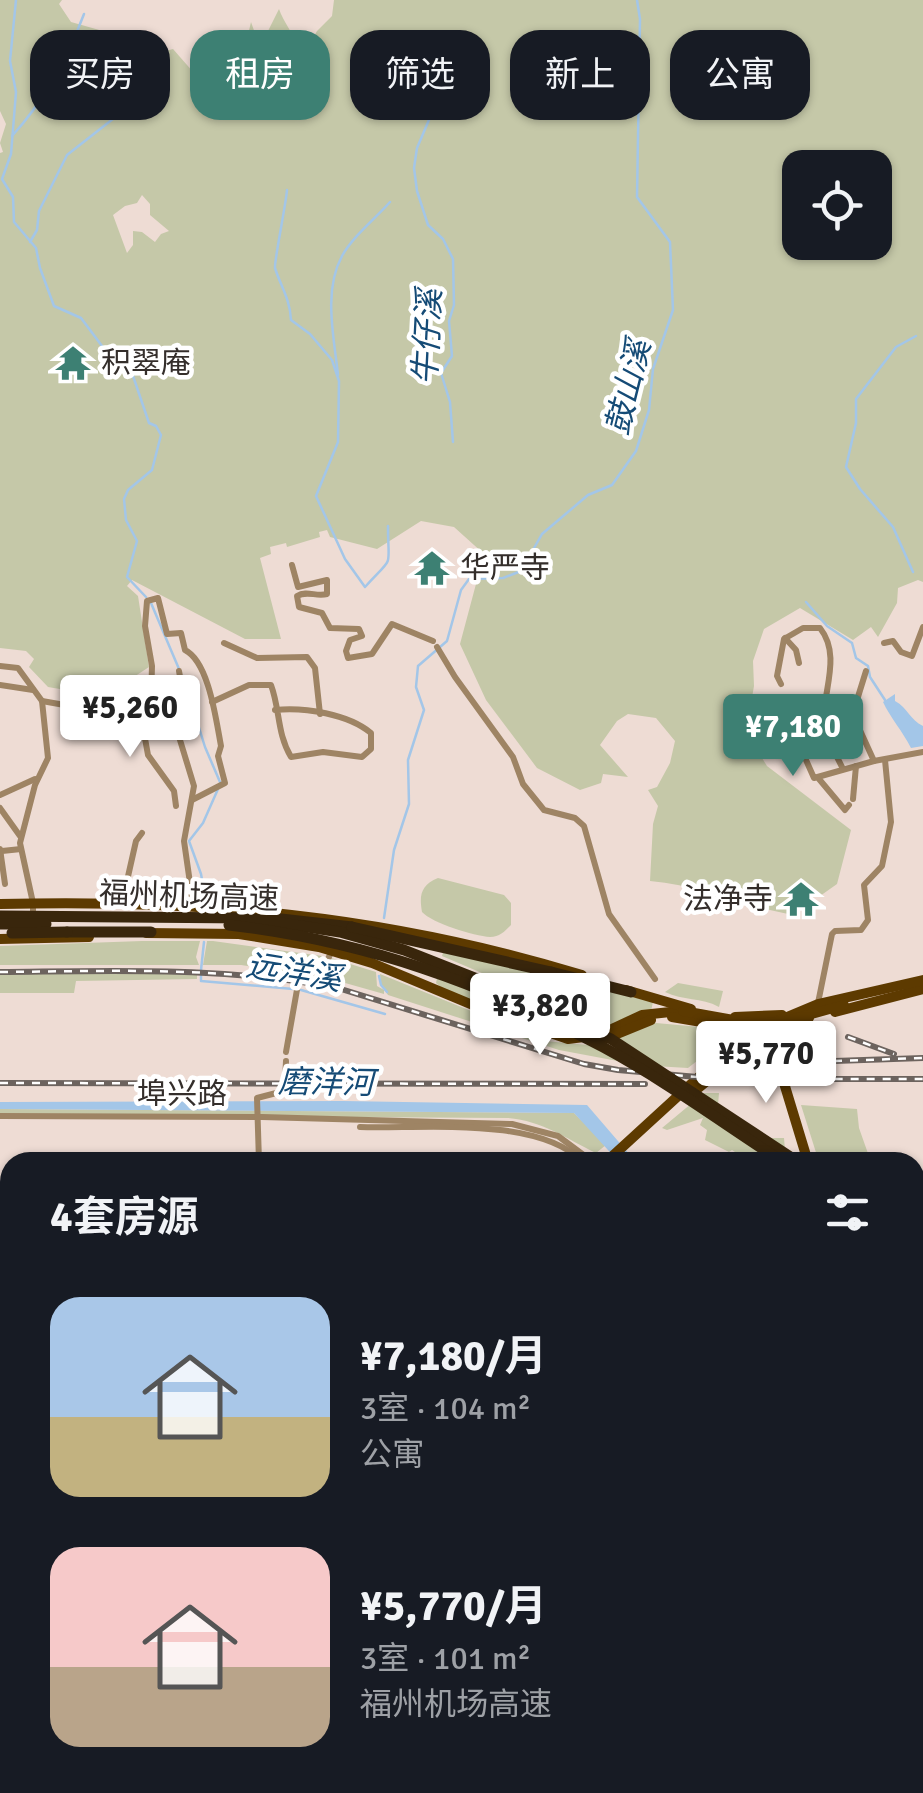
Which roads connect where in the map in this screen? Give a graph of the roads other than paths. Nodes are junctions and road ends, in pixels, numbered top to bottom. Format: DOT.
graph roads {
  1 [pos="292,564"];
  2 [pos="923,627"];
  3 [pos="785,638"];
  4 [pos="224,643"];
  5 [pos="884,643"];
  6 [pos="799,663"];
  7 [pos="0,666"];
  8 [pos="179,671"];
  9 [pos="866,671"];
  10 [pos="781,684"];
  11 [pos="0,685"];
  12 [pos="34,690"];
  13 [pos="184,693"];
  14 [pos="126,698"];
  15 [pos="138,700"];
  16 [pos="151,700"];
  17 [pos="42,701"];
  18 [pos="212,702"];
  19 [pos="848,704"];
  20 [pos="275,710"];
  21 [pos="104,712"];
  22 [pos="820,713"];
  23 [pos="320,714"];
  24 [pos="923,752"];
  25 [pos="885,760"];
  26 [pos="874,761"];
  27 [pos="856,766"];
  28 [pos="842,769"];
  29 [pos="38,778"];
  30 [pos="819,779"];
  31 [pos="0,795"];
  32 [pos="192,800"];
  33 [pos="176,806"];
  34 [pos="0,808"];
  35 [pos="142,833"];
  36 [pos="21,838"];
  37 [pos="21,849"];
  38 [pos="0,852"];
  39 [pos="4,884"];
  40 [pos="33,903"];
  41 [pos="0,904"];
  42 [pos="122,904"];
  43 [pos="188,905"];
  44 [pos="0,916"];
  45 [pos="249,918"];
  46 [pos="0,924"];
  47 [pos="150,932"];
  48 [pos="177,932"];
  49 [pos="0,936"];
  50 [pos="32,939"];
  51 [pos="444,940"];
  52 [pos="332,950"];
  53 [pos="656,979"];
  54 [pos="923,980"];
  55 [pos="431,987"];
  56 [pos="917,990"];
  57 [pos="631,992"];
  58 [pos="841,1001"];
  59 [pos="818,1004"];
  60 [pos="487,1011"];
  61 [pos="788,1014"];
  62 [pos="810,1018"];
  63 [pos="718,1019"];
  64 [pos="761,1036"];
  65 [pos="286,1052"];
  66 [pos="728,1056"];
  67 [pos="286,1061"];
  68 [pos="779,1068"];
  69 [pos="257,1113"];
  70 [pos="0,1116"];
  71 [pos="361,1124"];
  72 [pos="259,1152"];
  73 [pos="570,1152"];
  74 [pos="581,1152"];
  75 [pos="622,1152"];
  76 [pos="766,1152"];
  77 [pos="784,1152"];
  78 [pos="797,1152"];
  79 [pos="805,1152"];
  1 -- 53 [label="street"];
  2 -- 5 [label="street"];
  3 -- 6 [label="street"];
  3 -- 10 [label="street"];
  3 -- 22 [label="street"];
  4 -- 23 [label="street"];
  7 -- 12 [label="street"];
  8 -- 13 [label="street"];
  9 -- 19 [label="street"];
  11 -- 12 [label="street"];
  12 -- 17 [label="street"];
  13 -- 16 [label="street"];
  13 -- 32 [label="street"];
  14 -- 15 [label="street"];
  15 -- 16 [label="street"];
  15 -- 33 [label="street"];
  16 -- 18 [label="street"];
  17 -- 21 [label="street"];
  17 -- 29 [label="street"];
  18 -- 20 [label="street"];
  18 -- 32 [label="street"];
  19 -- 22 [label="street"];
  19 -- 26 [label="street"];
  20 -- 23 [label="street"];
  20 -- 23 [label="street"];
  22 -- 28 [label="street"];
  22 -- 30 [label="street"];
  24 -- 25 [label="street"];
  25 -- 26 [label="street"];
  25 -- 59 [label="street"];
  26 -- 27 [label="street"];
  27 -- 28 [label="street"];
  27 -- 30 [label="street"];
  28 -- 30 [label="street"];
  29 -- 31 [label="street"];
  29 -- 36 [label="street"];
  32 -- 43 [label="street"];
  34 -- 36 [label="street"];
  35 -- 42 [label="street"];
  36 -- 37 [label="street"];
  37 -- 38 [label="street"];
  37 -- 40 [label="street"];
  38 -- 39 [label="street"];
  40 -- 41 [label="main road"];
  40 -- 42 [label="main road"];
  40 -- 50 [label="street"];
  42 -- 43 [label="main road"];
  43 -- 48 [label="street"];
  43 -- 51 [label="main road"];
  44 -- 45 [label="highway, 福州机场高速, bridge"];
  45 -- 57 [label="highway, bridge"];
  45 -- 77 [label="highway, 福州机场高速, bridge"];
  46 -- 76 [label="highway, 福州机场高速, bridge"];
  47 -- 48 [label="main road"];
  47 -- 49 [label="highway, bridge"];
  47 -- 50 [label="main road"];
  48 -- 52 [label="main road"];
  49 -- 50 [label="main road"];
  51 -- 55 [label="main road"];
  51 -- 57 [label="main road"];
  52 -- 55 [label="main road"];
  52 -- 65 [label="street"];
  54 -- 58 [label="main road"];
  55 -- 60 [label="main road"];
  56 -- 58 [label="main road"];
  56 -- 62 [label="main road"];
  57 -- 63 [label="main road"];
  58 -- 59 [label="main road"];
  58 -- 60 [label="main road, bridge"];
  59 -- 61 [label="main road"];
  60 -- 63 [label="main road"];
  61 -- 63 [label="main road"];
  61 -- 64 [label="main road"];
  62 -- 64 [label="main road"];
  62 -- 68 [label="main road"];
  63 -- 64 [label="main road"];
  63 -- 66 [label="main road"];
  64 -- 66 [label="main road"];
  64 -- 68 [label="main road"];
  66 -- 68 [label="main road"];
  66 -- 75 [label="main road"];
  67 -- 69 [label="street"];
  68 -- 78 [label="main road"];
  68 -- 79 [label="main road"];
  69 -- 70 [label="street, 埠兴路"];
  69 -- 71 [label="street, 埠兴路"];
  69 -- 72 [label="street"];
  71 -- 73 [label="street, 埠兴路"];
  71 -- 74 [label="street, 埠兴路"];
}
